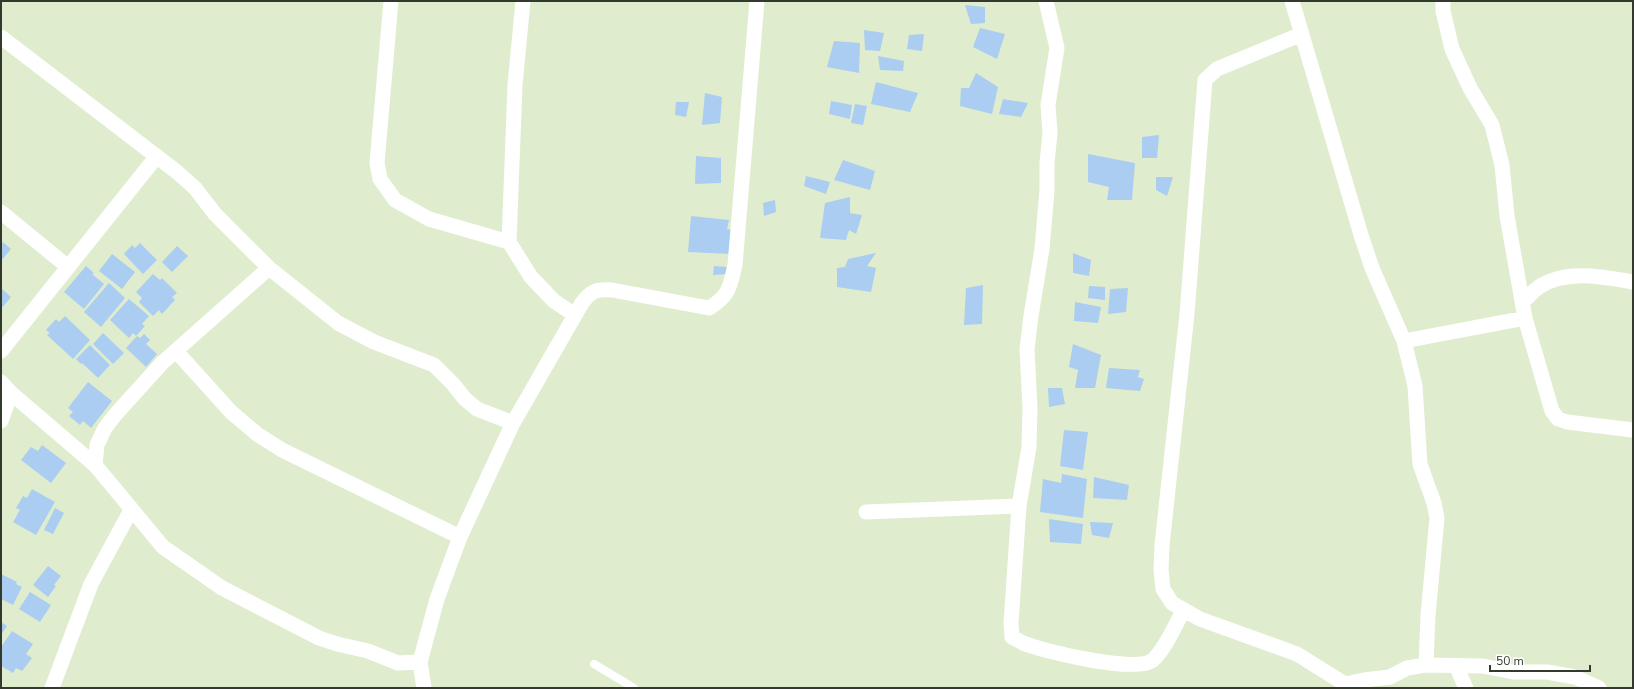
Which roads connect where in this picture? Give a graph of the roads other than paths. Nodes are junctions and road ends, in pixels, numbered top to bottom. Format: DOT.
graph roads {
  1 [pos="390,1"];
  2 [pos="523,1"];
  3 [pos="757,1"];
  4 [pos="1046,1"];
  5 [pos="1292,1"];
  6 [pos="1443,1"];
  7 [pos="1302,34"];
  8 [pos="1,36"];
  9 [pos="157,156"];
  10 [pos="1,212"];
  11 [pos="509,242"];
  12 [pos="68,267"];
  13 [pos="269,268"];
  14 [pos="1633,282"];
  15 [pos="1523,302"];
  16 [pos="575,316"];
  17 [pos="1525,318"];
  18 [pos="1404,341"];
  19 [pos="1,351"];
  20 [pos="176,351"];
  21 [pos="1,382"];
  22 [pos="11,394"];
  23 [pos="1,422"];
  24 [pos="513,423"];
  25 [pos="1633,430"];
  26 [pos="95,465"];
  27 [pos="1019,506"];
  28 [pos="131,510"];
  29 [pos="866,512"];
  30 [pos="460,537"];
  31 [pos="1183,611"];
  32 [pos="420,662"];
  33 [pos="594,664"];
  34 [pos="1426,665"];
  35 [pos="1456,666"];
  36 [pos="1345,686"];
  37 [pos="52,688"];
  38 [pos="424,688"];
  39 [pos="634,688"];
  40 [pos="1466,688"];
  41 [pos="1599,688"];
  1 -- 11 [label="street"];
  2 -- 11 [label="street"];
  3 -- 16 [label="street"];
  4 -- 27 [label="street"];
  5 -- 7 [label="street"];
  6 -- 15 [label="street"];
  7 -- 18 [label="street"];
  7 -- 31 [label="street"];
  8 -- 9 [label="street"];
  9 -- 12 [label="street"];
  9 -- 13 [label="street"];
  10 -- 12 [label="street"];
  11 -- 16 [label="street"];
  12 -- 19 [label="street"];
  13 -- 20 [label="street"];
  13 -- 24 [label="street"];
  14 -- 15 [label="street"];
  15 -- 17 [label="street"];
  16 -- 24 [label="street"];
  17 -- 18 [label="street"];
  17 -- 25 [label="street"];
  18 -- 34 [label="street"];
  20 -- 26 [label="street"];
  20 -- 30 [label="street"];
  21 -- 22 [label="street"];
  22 -- 23 [label="street"];
  22 -- 26 [label="street"];
  24 -- 30 [label="street"];
  26 -- 28 [label="street"];
  27 -- 29 [label="street"];
  27 -- 31 [label="street"];
  28 -- 32 [label="street"];
  28 -- 37 [label="street"];
  30 -- 32 [label="street"];
  31 -- 36 [label="street"];
  32 -- 38 [label="street"];
  33 -- 39 [label="lane"];
  34 -- 35 [label="street"];
  34 -- 36 [label="street"];
  35 -- 40 [label="street"];
  35 -- 41 [label="street"];
}
